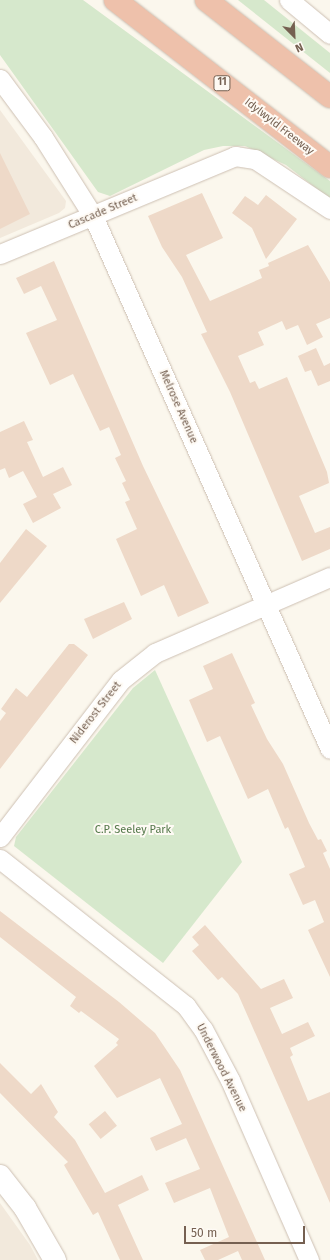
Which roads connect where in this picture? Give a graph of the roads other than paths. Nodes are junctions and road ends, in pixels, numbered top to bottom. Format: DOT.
graph roads {
  1 [pos="115,0"];
  2 [pos="206,0"];
  3 [pos="289,0"];
  4 [pos="330,34"];
  5 [pos="0,79"];
  6 [pos="330,97"];
  7 [pos="330,167"];
  8 [pos="330,210"];
  9 [pos="93,216"];
  10 [pos="0,254"];
  11 [pos="330,576"];
  12 [pos="266,605"];
  13 [pos="330,749"];
  14 [pos="0,837"];
  15 [pos="0,859"];
  16 [pos="0,1176"];
  17 [pos="55,1260"];
  18 [pos="309,1260"];
  1 -- 7 [label="highway, Idylwyld Freeway / 11"];
  2 -- 6 [label="highway"];
  3 -- 4 [label="street"];
  5 -- 9 [label="street, Melrose Avenue"];
  8 -- 9 [label="street, Cascade Street"];
  9 -- 10 [label="street, Cascade Street"];
  9 -- 12 [label="street, Melrose Avenue"];
  11 -- 12 [label="street, Niderost Street"];
  12 -- 13 [label="street, Melrose Avenue"];
  12 -- 14 [label="street, Niderost Street"];
  15 -- 18 [label="street, Underwood Avenue"];
  16 -- 17 [label="street"];
}
